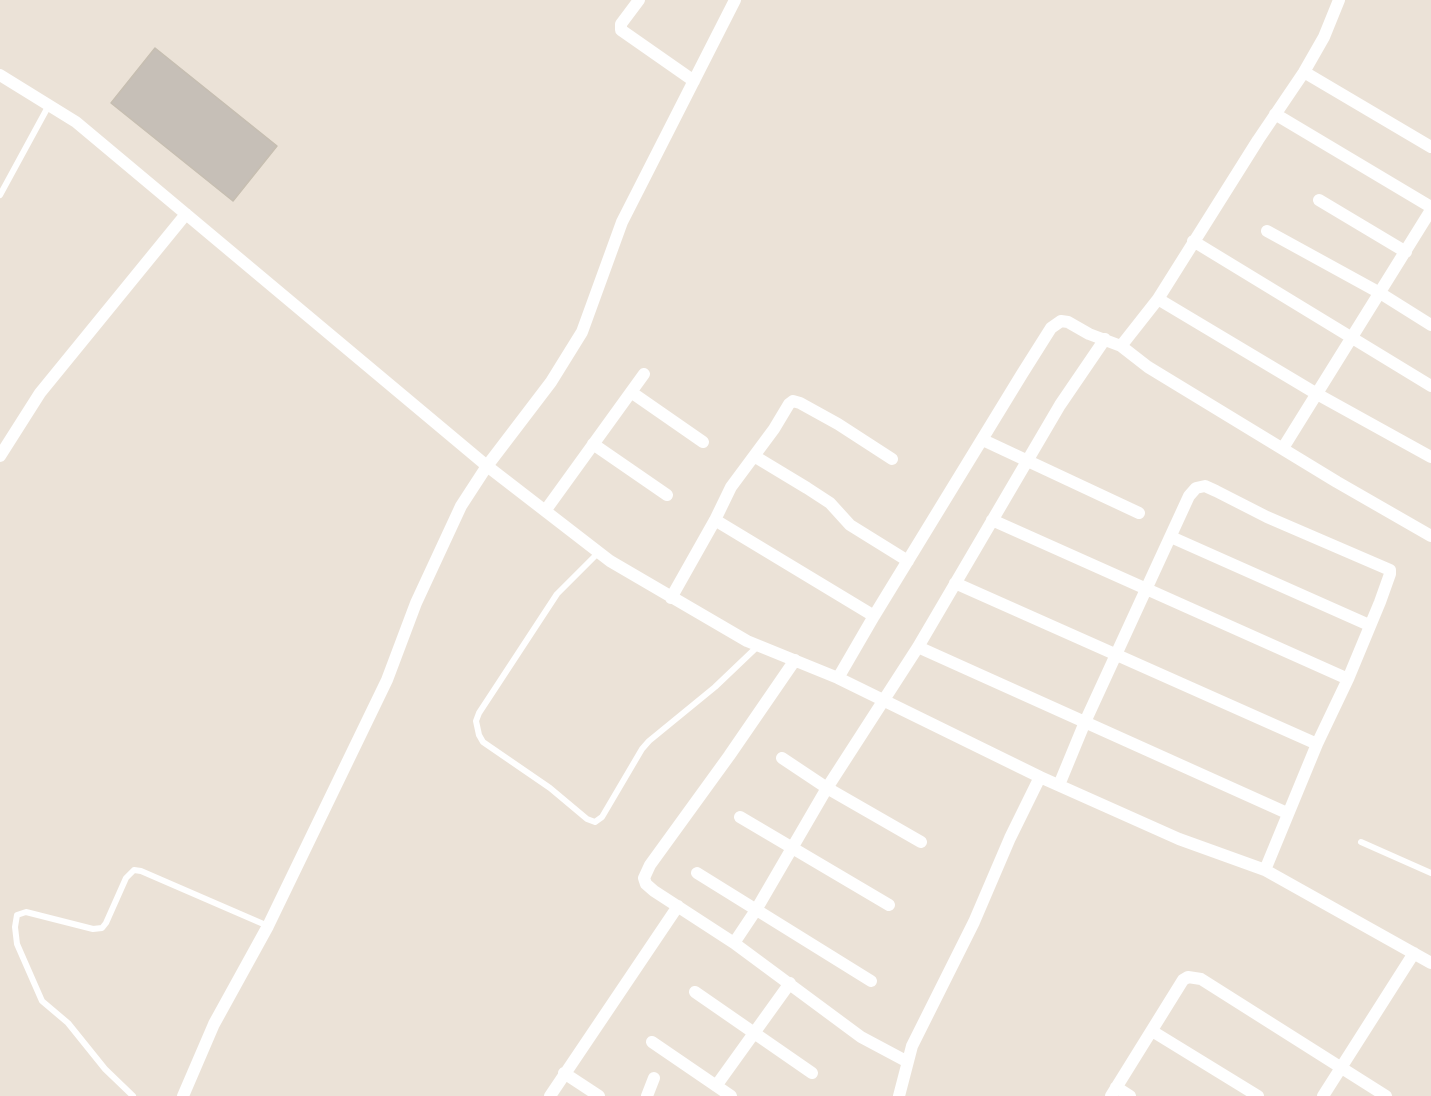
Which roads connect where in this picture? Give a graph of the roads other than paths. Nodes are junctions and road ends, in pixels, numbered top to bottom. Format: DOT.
graph roads {
  1 [pos="639,0"];
  2 [pos="735,0"];
  3 [pos="1339,0"];
  4 [pos="1304,72"];
  5 [pos="0,75"];
  6 [pos="694,81"];
  7 [pos="49,105"];
  8 [pos="1275,114"];
  9 [pos="1431,147"];
  10 [pos="0,195"];
  11 [pos="1319,200"];
  12 [pos="1431,208"];
  13 [pos="186,214"];
  14 [pos="1267,231"];
  15 [pos="1193,241"];
  16 [pos="1406,252"];
  17 [pos="1380,293"];
  18 [pos="1158,299"];
  19 [pos="1431,325"];
  20 [pos="1352,338"];
  21 [pos="1105,339"];
  22 [pos="1121,346"];
  23 [pos="644,374"];
  24 [pos="1431,386"];
  25 [pos="631,392"];
  26 [pos="1317,394"];
  27 [pos="983,440"];
  28 [pos="703,442"];
  29 [pos="593,444"];
  30 [pos="1283,448"];
  31 [pos="0,456"];
  32 [pos="754,456"];
  33 [pos="1431,457"];
  34 [pos="892,459"];
  35 [pos="1027,460"];
  36 [pos="488,466"];
  37 [pos="667,495"];
  38 [pos="545,511"];
  39 [pos="1139,513"];
  40 [pos="715,520"];
  41 [pos="992,520"];
  42 [pos="1431,536"];
  43 [pos="1171,537"];
  44 [pos="599,552"];
  45 [pos="908,561"];
  46 [pos="956,583"];
  47 [pos="1146,589"];
  48 [pos="671,598"];
  49 [pos="874,616"];
  50 [pos="1369,625"];
  51 [pos="758,645"];
  52 [pos="918,647"];
  53 [pos="1115,656"];
  54 [pos="795,660"];
  55 [pos="838,678"];
  56 [pos="1348,679"];
  57 [pos="882,700"];
  58 [pos="1086,722"];
  59 [pos="1317,744"];
  60 [pos="782,758"];
  61 [pos="1040,777"];
  62 [pos="1059,785"];
  63 [pos="827,788"];
  64 [pos="1287,813"];
  65 [pos="740,817"];
  66 [pos="921,842"];
  67 [pos="1361,842"];
  68 [pos="791,848"];
  69 [pos="1265,870"];
  70 [pos="697,873"];
  71 [pos="1431,873"];
  72 [pos="889,905"];
  73 [pos="678,906"];
  74 [pos="756,910"];
  75 [pos="268,926"];
  76 [pos="734,943"];
  77 [pos="1414,953"];
  78 [pos="1430,959"];
  79 [pos="870,981"];
  80 [pos="790,983"];
  81 [pos="695,992"];
  82 [pos="754,1031"];
  83 [pos="1152,1031"];
  84 [pos="652,1042"];
  85 [pos="906,1061"];
  86 [pos="1342,1068"];
  87 [pos="564,1073"];
  88 [pos="812,1073"];
  89 [pos="654,1078"];
  90 [pos="716,1086"];
  91 [pos="1114,1092"];
  92 [pos="133,1096"];
  93 [pos="183,1096"];
  94 [pos="550,1096"];
  95 [pos="599,1096"];
  96 [pos="647,1096"];
  97 [pos="731,1096"];
  98 [pos="900,1096"];
  99 [pos="1130,1096"];
  100 [pos="1258,1096"];
  101 [pos="1323,1096"];
  102 [pos="1386,1096"];
  1 -- 6 [label="street"];
  2 -- 6 [label="street"];
  3 -- 4 [label="street"];
  4 -- 8 [label="street"];
  4 -- 9 [label="street"];
  5 -- 7 [label="street"];
  6 -- 36 [label="street"];
  7 -- 10 [label="lane"];
  7 -- 13 [label="street"];
  8 -- 12 [label="street"];
  8 -- 15 [label="street"];
  11 -- 16 [label="street"];
  12 -- 16 [label="street"];
  13 -- 31 [label="street"];
  13 -- 36 [label="street"];
  14 -- 17 [label="street"];
  15 -- 18 [label="street"];
  15 -- 20 [label="street"];
  16 -- 17 [label="street"];
  17 -- 19 [label="street"];
  17 -- 20 [label="street"];
  18 -- 22 [label="street"];
  18 -- 26 [label="street"];
  20 -- 24 [label="street"];
  20 -- 26 [label="street"];
  21 -- 22 [label="street"];
  21 -- 27 [label="street"];
  21 -- 35 [label="street"];
  22 -- 30 [label="street"];
  23 -- 25 [label="street"];
  25 -- 28 [label="street"];
  25 -- 29 [label="street"];
  26 -- 30 [label="street"];
  26 -- 33 [label="street"];
  27 -- 35 [label="street"];
  27 -- 45 [label="street"];
  29 -- 37 [label="street"];
  29 -- 38 [label="street"];
  30 -- 42 [label="street"];
  32 -- 34 [label="street"];
  32 -- 40 [label="street"];
  32 -- 45 [label="street"];
  35 -- 39 [label="street"];
  35 -- 41 [label="street"];
  36 -- 38 [label="street"];
  36 -- 75 [label="street"];
  38 -- 44 [label="street"];
  40 -- 48 [label="street"];
  40 -- 49 [label="street"];
  41 -- 46 [label="street"];
  41 -- 47 [label="street"];
  43 -- 47 [label="street"];
  43 -- 50 [label="street"];
  43 -- 50 [label="street"];
  44 -- 48 [label="street"];
  44 -- 51 [label="lane"];
  45 -- 49 [label="street"];
  46 -- 52 [label="street"];
  46 -- 53 [label="street"];
  47 -- 53 [label="street"];
  47 -- 56 [label="street"];
  48 -- 51 [label="street"];
  49 -- 55 [label="street"];
  50 -- 56 [label="street"];
  51 -- 54 [label="street"];
  52 -- 57 [label="street"];
  52 -- 58 [label="street"];
  53 -- 58 [label="street"];
  53 -- 59 [label="street"];
  54 -- 55 [label="street"];
  54 -- 73 [label="street"];
  55 -- 57 [label="street"];
  56 -- 59 [label="street"];
  57 -- 61 [label="street"];
  57 -- 63 [label="street"];
  58 -- 62 [label="street"];
  58 -- 64 [label="street"];
  59 -- 64 [label="street"];
  60 -- 63 [label="street"];
  61 -- 62 [label="street"];
  61 -- 85 [label="street"];
  62 -- 69 [label="street"];
  63 -- 66 [label="street"];
  63 -- 68 [label="street"];
  64 -- 69 [label="street"];
  65 -- 68 [label="street"];
  67 -- 71 [label="lane"];
  68 -- 72 [label="street"];
  68 -- 74 [label="street"];
  69 -- 77 [label="street"];
  70 -- 74 [label="street"];
  73 -- 76 [label="street"];
  73 -- 87 [label="street"];
  74 -- 76 [label="street"];
  74 -- 79 [label="street"];
  75 -- 92 [label="lane"];
  75 -- 93 [label="street"];
  76 -- 80 [label="street"];
  77 -- 78 [label="street"];
  77 -- 86 [label="street"];
  80 -- 82 [label="street"];
  80 -- 85 [label="street"];
  81 -- 82 [label="street"];
  82 -- 88 [label="street"];
  82 -- 90 [label="street"];
  83 -- 86 [label="street"];
  83 -- 91 [label="street"];
  83 -- 100 [label="street"];
  84 -- 90 [label="street"];
  85 -- 98 [label="street"];
  86 -- 101 [label="street"];
  86 -- 102 [label="street"];
  87 -- 94 [label="street"];
  87 -- 95 [label="street"];
  89 -- 96 [label="street"];
  90 -- 97 [label="street"];
  91 -- 99 [label="street"];
}
